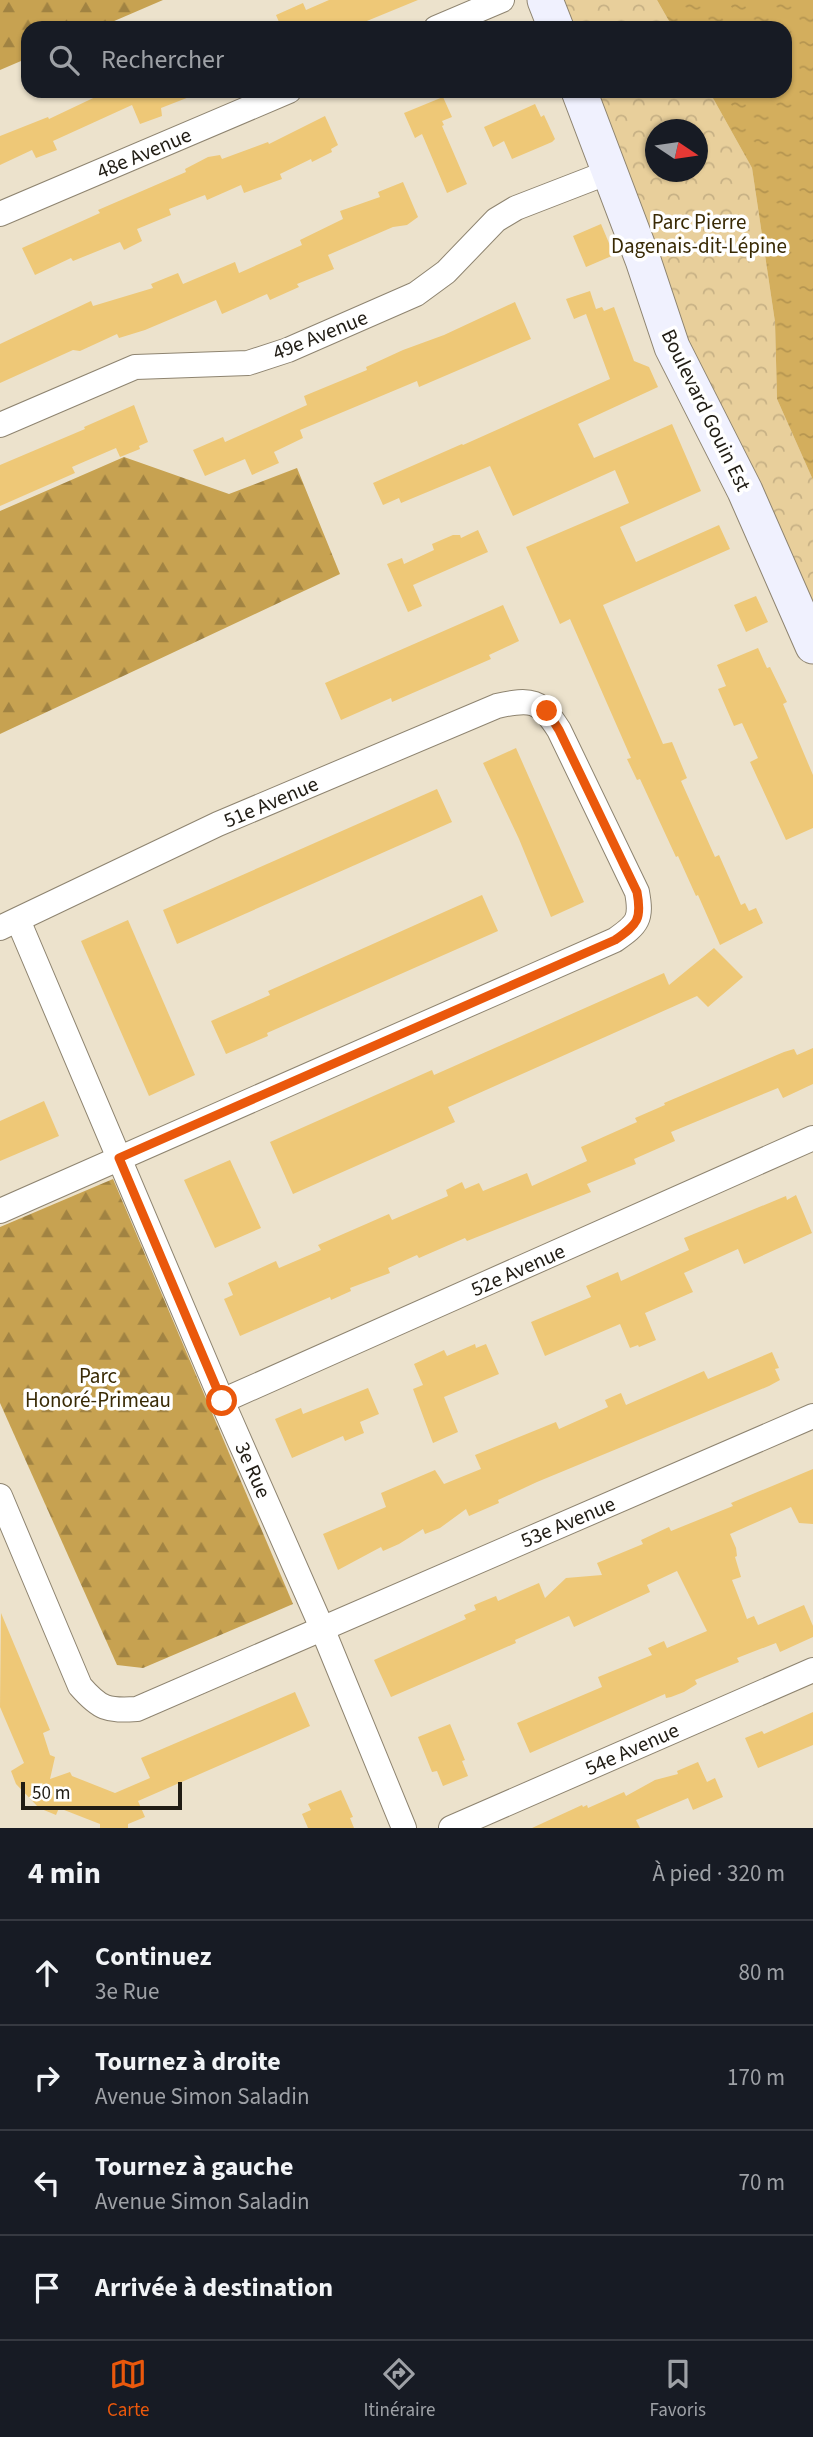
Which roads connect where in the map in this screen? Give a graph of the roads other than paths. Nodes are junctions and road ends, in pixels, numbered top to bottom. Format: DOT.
graph roads {
  1 [pos="502,0"];
  2 [pos="545,0"];
  3 [pos="452,21"];
  4 [pos="553,21"];
  5 [pos="273,98"];
  6 [pos="582,98"];
  7 [pos="609,172"];
  8 [pos="0,214"];
  9 [pos="0,425"];
  10 [pos="813,646"];
  11 [pos="9,924"];
  12 [pos="813,1138"];
  13 [pos="119,1158"];
  14 [pos="0,1211"];
  15 [pos="222,1401"];
  16 [pos="813,1416"];
  17 [pos="0,1496"];
  18 [pos="322,1628"];
  19 [pos="813,1670"];
  20 [pos="404,1828"];
  21 [pos="451,1828"];
  1 -- 3 [label="street"];
  2 -- 4 [label="street"];
  5 -- 8 [label="street, 48e Avenue"];
  6 -- 7 [label="street, Boulevard Gouin Est"];
  7 -- 9 [label="street, 49e Avenue"];
  7 -- 10 [label="street, Boulevard Gouin Est"];
  11 -- 13 [label="street, 3e Rue"];
  11 -- 13 [label="street, 51e Avenue"];
  12 -- 15 [label="street, 52e Avenue"];
  13 -- 14 [label="street"];
  13 -- 15 [label="street, 3e Rue"];
  15 -- 18 [label="street, 3e Rue"];
  16 -- 18 [label="street, 53e Avenue"];
  17 -- 18 [label="street, 53e Avenue"];
  18 -- 20 [label="street, 3e Rue"];
  19 -- 21 [label="street, 54e Avenue"];
}
